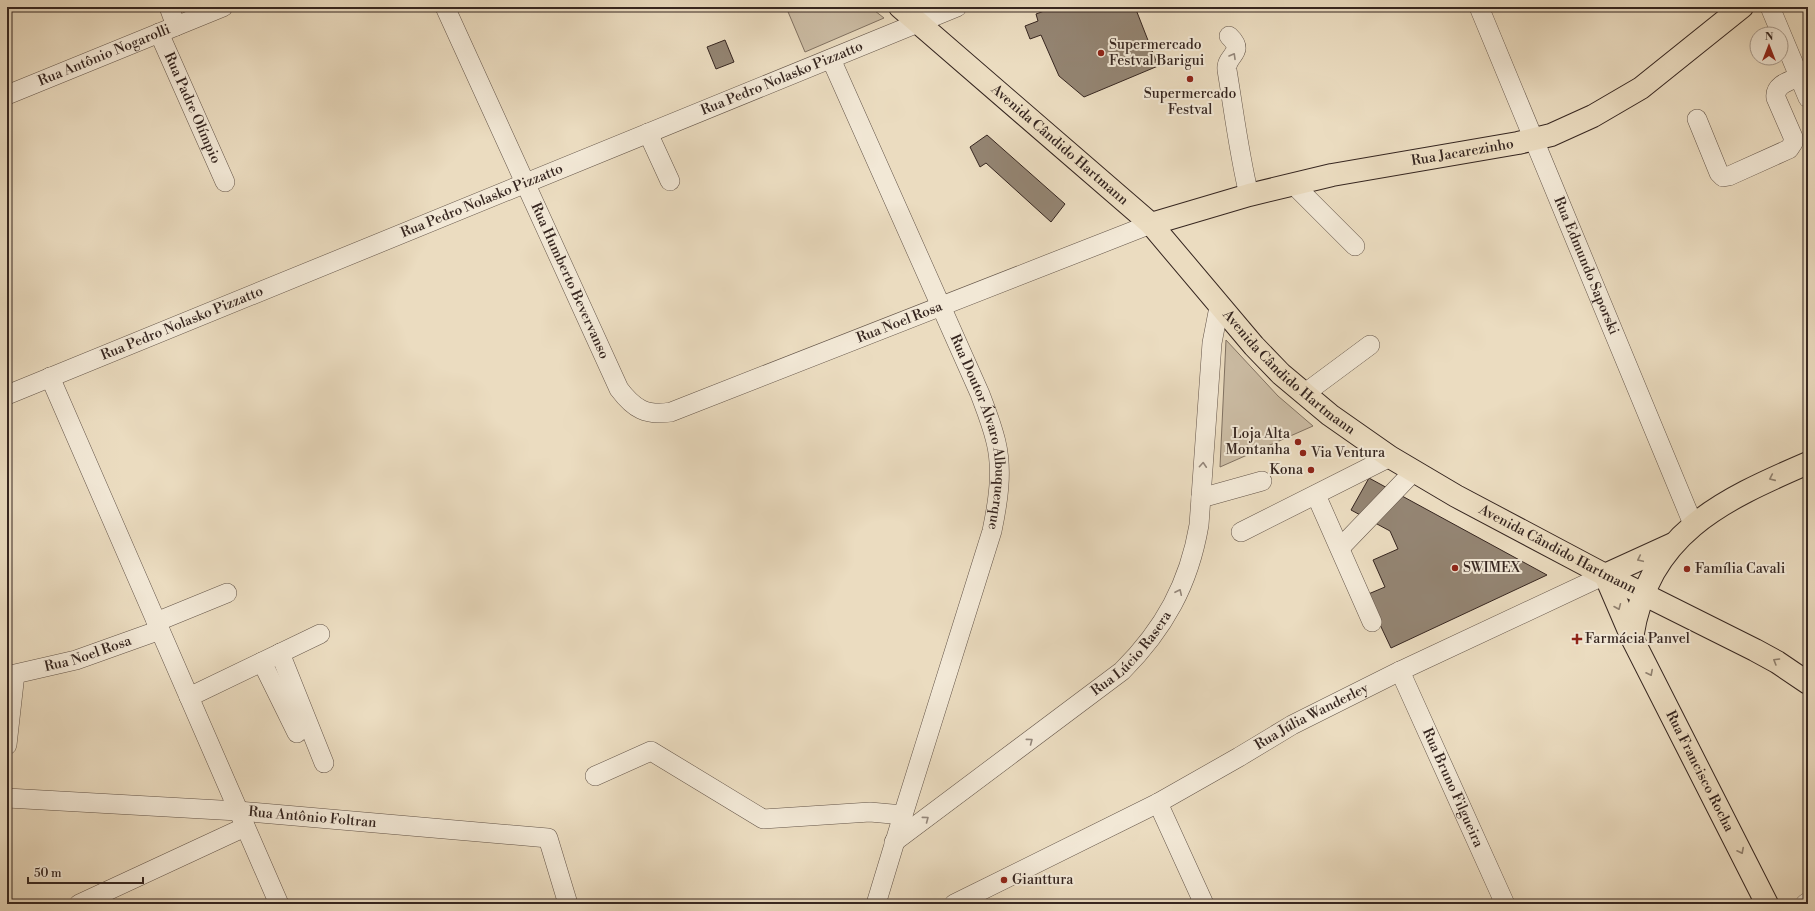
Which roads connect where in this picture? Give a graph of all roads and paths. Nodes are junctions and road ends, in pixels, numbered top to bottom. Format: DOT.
graph roads {
  1 [pos="169,7"];
  2 [pos="223,7"];
  3 [pos="445,7"];
  4 [pos="900,7"];
  5 [pos="957,7"];
  6 [pos="1479,7"];
  7 [pos="1742,7"];
  8 [pos="1770,7"];
  9 [pos="918,23"];
  10 [pos="167,30"];
  11 [pos="1229,36"];
  12 [pos="830,58"];
  13 [pos="1799,77"];
  14 [pos="7,95"];
  15 [pos="1808,98"];
  16 [pos="1697,119"];
  17 [pos="648,133"];
  18 [pos="1534,140"];
  19 [pos="1801,140"];
  20 [pos="670,181"];
  21 [pos="225,182"];
  22 [pos="526,183"];
  23 [pos="1293,184"];
  24 [pos="1249,195"];
  25 [pos="1150,224"];
  26 [pos="1355,246"];
  27 [pos="940,306"];
  28 [pos="1219,307"];
  29 [pos="1370,345"];
  30 [pos="50,377"];
  31 [pos="1304,394"];
  32 [pos="7,395"];
  33 [pos="647,413"];
  34 [pos="1390,457"];
  35 [pos="1808,463"];
  36 [pos="1414,471"];
  37 [pos="1262,481"];
  38 [pos="1316,494"];
  39 [pos="1200,498"];
  40 [pos="1693,524"];
  41 [pos="1240,532"];
  42 [pos="1675,542"];
  43 [pos="1340,548"];
  44 [pos="1605,575"];
  45 [pos="227,593"];
  46 [pos="1643,593"];
  47 [pos="1372,622"];
  48 [pos="158,626"];
  49 [pos="320,634"];
  50 [pos="1632,638"];
  51 [pos="280,653"];
  52 [pos="262,662"];
  53 [pos="1400,671"];
  54 [pos="1808,683"];
  55 [pos="189,697"];
  56 [pos="297,733"];
  57 [pos="7,745"];
  58 [pos="324,763"];
  59 [pos="595,776"];
  60 [pos="7,798"];
  61 [pos="1158,803"];
  62 [pos="903,815"];
  63 [pos="242,819"];
  64 [pos="894,842"];
  65 [pos="1808,902"];
  66 [pos="79,904"];
  67 [pos="279,904"];
  68 [pos="568,904"];
  69 [pos="876,904"];
  70 [pos="954,904"];
  71 [pos="1204,904"];
  72 [pos="1505,904"];
  73 [pos="1767,904"];
  74 [pos="1805,904"];
  1 -- 10 [label="street, Rua Padre Olímpio"];
  2 -- 10 [label="street, Rua Antônio Nogarolli"];
  3 -- 22 [label="street, Rua Humberto Bevervanso"];
  4 -- 9 [label="main road, Avenida Cândido Hartmann"];
  5 -- 9 [label="street, Rua Pedro Nolasko Pizzatto"];
  6 -- 18 [label="street, Rua Edmundo Saporski"];
  7 -- 18 [label="main road, Rua Jacarezinho"];
  8 -- 13 [label="street"];
  9 -- 12 [label="street, Rua Pedro Nolasko Pizzatto"];
  9 -- 25 [label="main road, Avenida Cândido Hartmann"];
  10 -- 14 [label="street, Rua Antônio Nogarolli"];
  10 -- 21 [label="street, Rua Padre Olímpio"];
  24 -- 11 [label="street, one-way"];
  12 -- 17 [label="street, Rua Pedro Nolasko Pizzatto"];
  12 -- 27 [label="street, Rua Doutor Álvaro Albuquerque"];
  13 -- 15 [label="street"];
  13 -- 19 [label="street"];
  16 -- 19 [label="street"];
  17 -- 20 [label="street"];
  17 -- 22 [label="street, Rua Pedro Nolasko Pizzatto"];
  18 -- 23 [label="main road, Rua Jacarezinho"];
  18 -- 40 [label="street, Rua Edmundo Saporski"];
  22 -- 30 [label="street, Rua Pedro Nolasko Pizzatto"];
  22 -- 33 [label="street, Rua Humberto Bevervanso"];
  23 -- 24 [label="main road, Rua Jacarezinho"];
  23 -- 26 [label="street"];
  24 -- 25 [label="main road, Rua Jacarezinho"];
  25 -- 27 [label="street, Rua Noel Rosa"];
  25 -- 28 [label="main road, Avenida Cândido Hartmann"];
  27 -- 33 [label="street, Rua Noel Rosa"];
  27 -- 62 [label="street, Rua Doutor Álvaro Albuquerque"];
  28 -- 31 [label="main road, Avenida Cândido Hartmann"];
  39 -- 28 [label="street, Rua Lúcio Rasera, one-way"];
  29 -- 31 [label="street"];
  30 -- 32 [label="street, Rua Pedro Nolasko Pizzatto"];
  30 -- 48 [label="street"];
  31 -- 34 [label="main road, Avenida Cândido Hartmann"];
  34 -- 36 [label="main road, Avenida Cândido Hartmann"];
  34 -- 38 [label="street"];
  35 -- 40 [label="main road, Rua Júlia Wanderley, one-way"];
  36 -- 43 [label="street"];
  36 -- 44 [label="main road, Avenida Cândido Hartmann"];
  37 -- 39 [label="street"];
  38 -- 41 [label="street"];
  38 -- 43 [label="street"];
  64 -- 39 [label="street, Rua Lúcio Rasera, one-way"];
  40 -- 42 [label="main road, Rua Júlia Wanderley"];
  42 -- 44 [label="main road, Rua Júlia Wanderley, one-way"];
  42 -- 46 [label="main road, Rua Júlia Wanderley"];
  43 -- 47 [label="street"];
  44 -- 46 [label="main road, Avenida Cândido Hartmann"];
  44 -- 50 [label="main road, Rua Francisco Rocha, one-way"];
  44 -- 53 [label="street, Rua Júlia Wanderley"];
  45 -- 48 [label="street, Rua Noel Rosa"];
  46 -- 50 [label="main road"];
  54 -- 46 [label="main road, Avenida Cândido Hartmann, one-way"];
  48 -- 55 [label="street"];
  48 -- 57 [label="street, Rua Noel Rosa"];
  49 -- 51 [label="street"];
  50 -- 73 [label="main road, Rua Francisco Rocha, one-way"];
  51 -- 52 [label="street"];
  51 -- 58 [label="street"];
  52 -- 55 [label="street"];
  52 -- 56 [label="street"];
  53 -- 61 [label="street, Rua Júlia Wanderley"];
  53 -- 72 [label="street, Rua Bruno Filgueira"];
  55 -- 63 [label="street"];
  59 -- 62 [label="street"];
  60 -- 63 [label="street, Rua Antônio Foltran"];
  61 -- 70 [label="street, Rua Júlia Wanderley"];
  61 -- 71 [label="street"];
  62 -- 64 [label="street, Rua Doutor Álvaro Albuquerque"];
  63 -- 66 [label="street"];
  63 -- 67 [label="street"];
  63 -- 68 [label="street, Rua Antônio Foltran"];
  64 -- 69 [label="street"];
  65 -- 74 [label="street"];
}
